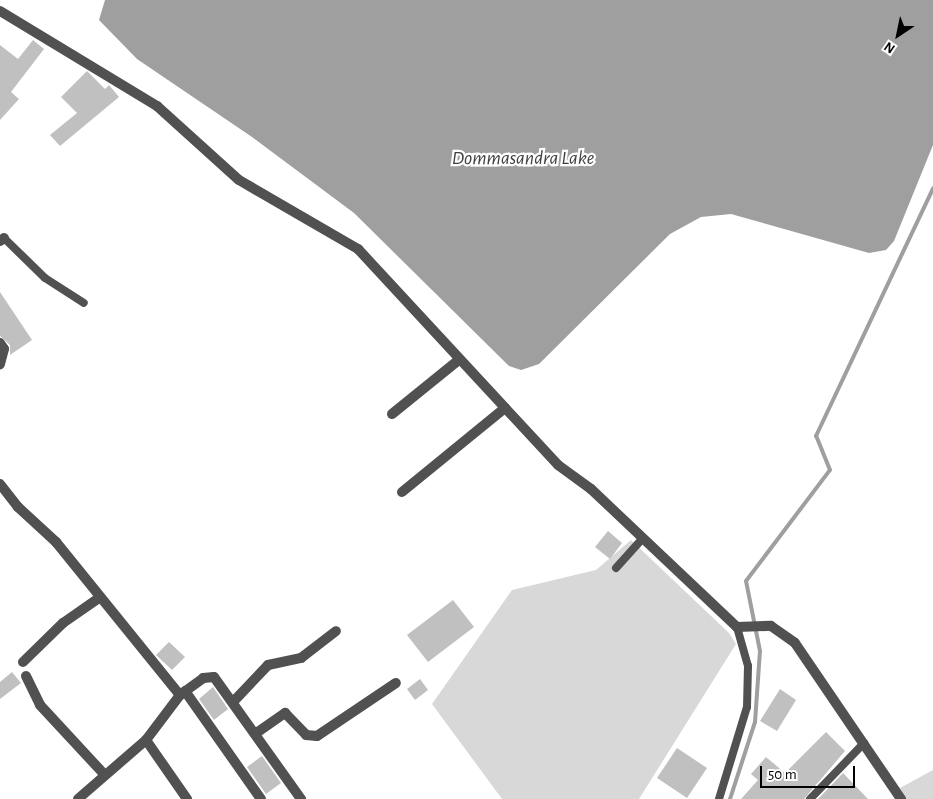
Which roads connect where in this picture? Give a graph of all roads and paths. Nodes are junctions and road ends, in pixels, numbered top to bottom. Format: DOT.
graph roads {
  1 [pos="0,11"];
  2 [pos="2,240"];
  3 [pos="84,303"];
  4 [pos="0,343"];
  5 [pos="460,359"];
  6 [pos="0,364"];
  7 [pos="505,408"];
  8 [pos="392,414"];
  9 [pos="0,484"];
  10 [pos="402,492"];
  11 [pos="643,538"];
  12 [pos="616,568"];
  13 [pos="99,598"];
  14 [pos="737,626"];
  15 [pos="336,631"];
  16 [pos="23,662"];
  17 [pos="26,676"];
  18 [pos="396,682"];
  19 [pos="183,693"];
  20 [pos="233,702"];
  21 [pos="255,734"];
  22 [pos="146,740"];
  23 [pos="864,744"];
  24 [pos="104,774"];
  25 [pos="78,799"];
  26 [pos="187,799"];
  27 [pos="260,799"];
  28 [pos="301,799"];
  29 [pos="719,799"];
  30 [pos="810,799"];
  31 [pos="901,799"];
  1 -- 5 [label="street"];
  2 -- 3 [label="lane"];
  4 -- 6 [label="street"];
  5 -- 7 [label="street"];
  5 -- 8 [label="street"];
  7 -- 10 [label="street"];
  7 -- 11 [label="street"];
  9 -- 13 [label="street"];
  11 -- 12 [label="lane"];
  11 -- 14 [label="street"];
  13 -- 16 [label="street"];
  13 -- 19 [label="street"];
  14 -- 23 [label="street"];
  14 -- 29 [label="lane"];
  15 -- 20 [label="street"];
  17 -- 24 [label="street"];
  18 -- 21 [label="street"];
  19 -- 20 [label="street"];
  19 -- 22 [label="street"];
  19 -- 27 [label="street"];
  20 -- 21 [label="street"];
  21 -- 28 [label="street"];
  22 -- 24 [label="street"];
  22 -- 26 [label="street"];
  23 -- 30 [label="lane"];
  23 -- 31 [label="street"];
  24 -- 25 [label="street"];
}
